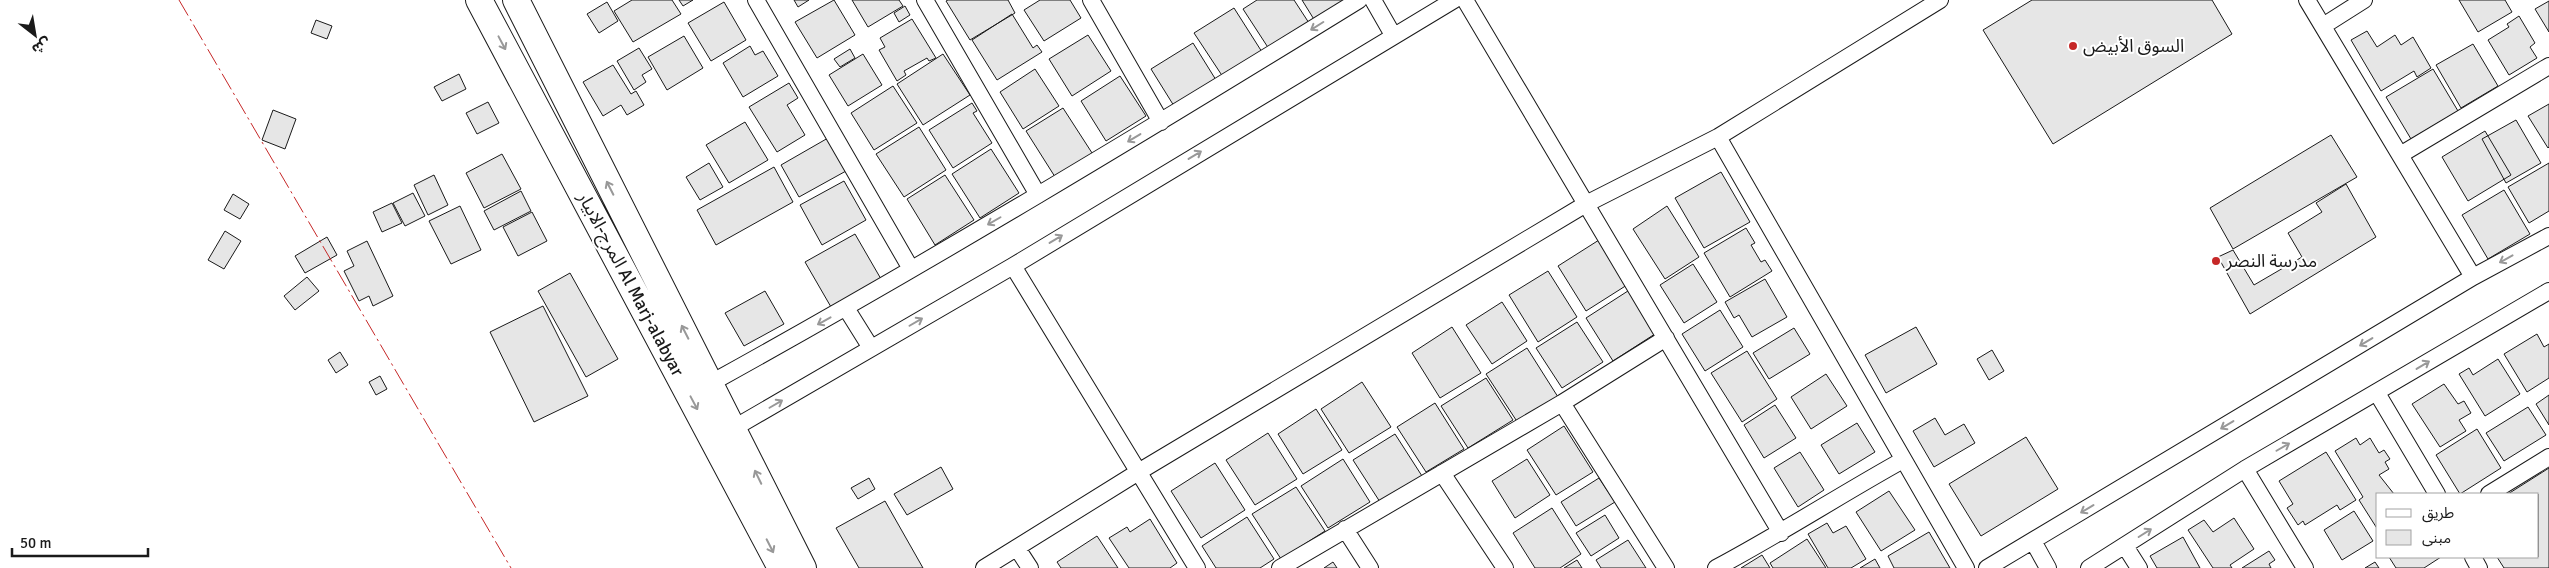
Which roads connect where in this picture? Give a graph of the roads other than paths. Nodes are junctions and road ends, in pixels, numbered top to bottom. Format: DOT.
graph roads {
  1 [pos="479,0"];
  2 [pos="516,0"];
  3 [pos="756,0"];
  4 [pos="925,0"];
  5 [pos="1091,0"];
  6 [pos="1359,0"];
  7 [pos="1373,0"];
  8 [pos="1454,0"];
  9 [pos="1465,0"];
  10 [pos="1940,0"];
  11 [pos="2307,0"];
  12 [pos="2364,0"];
  13 [pos="2324,26"];
  14 [pos="1393,35"];
  15 [pos="2549,66"];
  16 [pos="1161,122"];
  17 [pos="1718,137"];
  18 [pos="2400,155"];
  19 [pos="1038,195"];
  20 [pos="1586,204"];
  21 [pos="2549,236"];
  22 [pos="1013,266"];
  23 [pos="911,269"];
  24 [pos="2473,277"];
  25 [pos="2549,291"];
  26 [pos="846,308"];
  27 [pos="1666,338"];
  28 [pos="871,348"];
  29 [pos="711,383"];
  30 [pos="2377,393"];
  31 [pos="1562,402"];
  32 [pos="734,428"];
  33 [pos="2549,457"];
  34 [pos="1903,460"];
  35 [pos="2245,469"];
  36 [pos="1140,471"];
  37 [pos="1442,473"];
  38 [pos="2436,493"];
  39 [pos="2491,493"];
  40 [pos="1345,529"];
  41 [pos="1782,533"];
  42 [pos="2033,541"];
  43 [pos="2124,546"];
  44 [pos="1017,548"];
  45 [pos="781,568"];
  46 [pos="803,568"];
  47 [pos="984,568"];
  48 [pos="1030,568"];
  49 [pos="1197,568"];
  50 [pos="1280,568"];
  51 [pos="1370,568"];
  52 [pos="1505,568"];
  53 [pos="1666,568"];
  54 [pos="1716,568"];
  55 [pos="1966,568"];
  56 [pos="1987,568"];
  57 [pos="2048,568"];
  58 [pos="2089,568"];
  59 [pos="2139,568"];
  60 [pos="2305,568"];
  1 -- 45 [label="main road, المرج-الابيار Al Marj-alabyar, one-way"];
  29 -- 2 [label="main road, المرج-الابيار Al Marj-alabyar, one-way"];
  3 -- 23 [label="street"];
  4 -- 19 [label="street"];
  5 -- 16 [label="street"];
  6 -- 16 [label="street, one-way"];
  7 -- 14 [label="street"];
  8 -- 14 [label="street"];
  9 -- 20 [label="street"];
  10 -- 17 [label="street"];
  11 -- 13 [label="street"];
  12 -- 13 [label="street"];
  13 -- 18 [label="street"];
  22 -- 14 [label="street, one-way"];
  15 -- 18 [label="street"];
  16 -- 19 [label="street, one-way"];
  17 -- 20 [label="street"];
  17 -- 34 [label="street"];
  18 -- 24 [label="street"];
  19 -- 23 [label="street, one-way"];
  20 -- 27 [label="street"];
  20 -- 36 [label="street"];
  21 -- 24 [label="street, one-way"];
  28 -- 22 [label="street, one-way"];
  22 -- 36 [label="street"];
  23 -- 26 [label="street"];
  24 -- 42 [label="street, one-way"];
  30 -- 25 [label="street, one-way"];
  26 -- 28 [label="street"];
  26 -- 29 [label="street, one-way"];
  27 -- 31 [label="street"];
  27 -- 41 [label="street"];
  32 -- 28 [label="street, one-way"];
  29 -- 32 [label="main road, المرج-الابيار Al Marj-alabyar"];
  35 -- 30 [label="street, one-way"];
  30 -- 38 [label="street"];
  31 -- 37 [label="street"];
  31 -- 53 [label="street"];
  46 -- 32 [label="main road, المرج-الابيار Al Marj-alabyar, one-way"];
  33 -- 39 [label="street"];
  34 -- 41 [label="street"];
  34 -- 55 [label="street"];
  43 -- 35 [label="street, one-way"];
  35 -- 60 [label="street"];
  36 -- 44 [label="street"];
  36 -- 49 [label="street"];
  37 -- 40 [label="street"];
  37 -- 52 [label="street"];
  40 -- 50 [label="street"];
  40 -- 51 [label="street"];
  41 -- 54 [label="street"];
  42 -- 56 [label="street"];
  42 -- 57 [label="street"];
  43 -- 58 [label="street"];
  43 -- 59 [label="street"];
  44 -- 47 [label="street"];
  44 -- 48 [label="street"];
}
